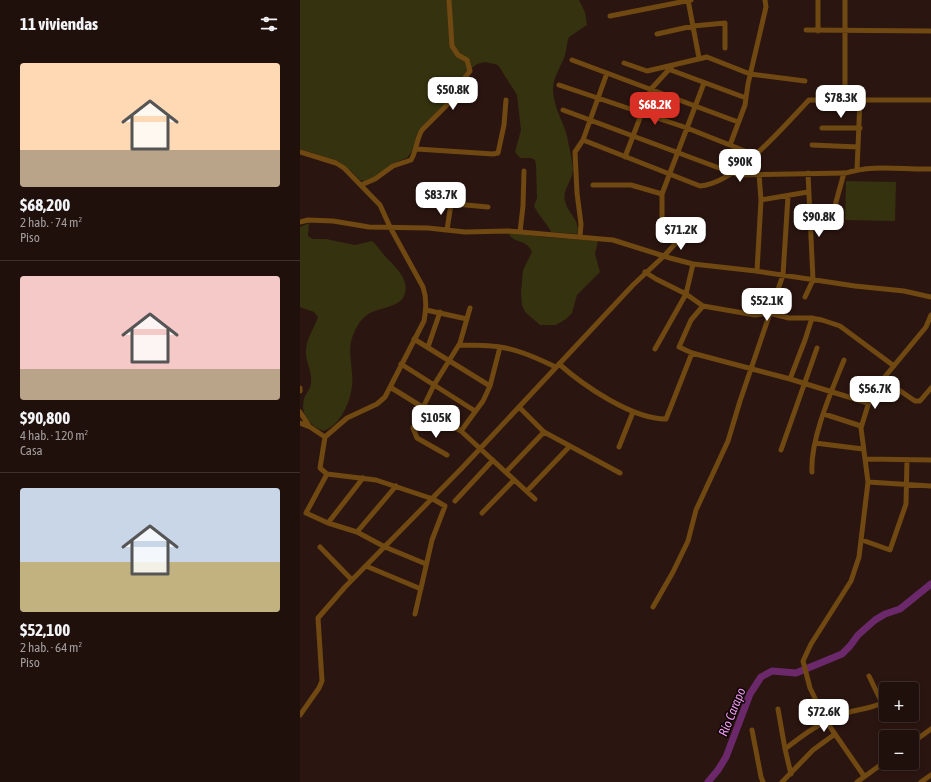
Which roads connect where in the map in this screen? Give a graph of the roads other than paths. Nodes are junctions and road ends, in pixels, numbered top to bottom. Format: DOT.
graph roads {
  1 [pos="449,0"];
  2 [pos="689,0"];
  3 [pos="765,0"];
  4 [pos="818,0"];
  5 [pos="845,0"];
  6 [pos="663,3"];
  7 [pos="610,16"];
  8 [pos="693,26"];
  9 [pos="806,30"];
  10 [pos="818,31"];
  11 [pos="844,31"];
  12 [pos="931,31"];
  13 [pos="657,34"];
  14 [pos="725,48"];
  15 [pos="699,58"];
  16 [pos="572,60"];
  17 [pos="624,63"];
  18 [pos="673,65"];
  19 [pos="668,69"];
  20 [pos="607,73"];
  21 [pos="750,74"];
  22 [pos="805,81"];
  23 [pos="704,83"];
  24 [pos="559,85"];
  25 [pos="651,89"];
  26 [pos="598,97"];
  27 [pos="746,98"];
  28 [pos="845,99"];
  29 [pos="860,99"];
  30 [pos="506,100"];
  31 [pos="931,100"];
  32 [pos="696,106"];
  33 [pos="563,110"];
  34 [pos="641,112"];
  35 [pos="590,120"];
  36 [pos="738,122"];
  37 [pos="687,128"];
  38 [pos="822,128"];
  39 [pos="860,128"];
  40 [pos="633,135"];
  41 [pos="583,140"];
  42 [pos="730,145"];
  43 [pos="812,145"];
  44 [pos="858,146"];
  45 [pos="417,149"];
  46 [pos="300,152"];
  47 [pos="678,152"];
  48 [pos="755,155"];
  49 [pos="625,157"];
  50 [pos="857,169"];
  51 [pos="931,169"];
  52 [pos="524,170"];
  53 [pos="732,172"];
  54 [pos="808,173"];
  55 [pos="844,173"];
  56 [pos="670,174"];
  57 [pos="759,174"];
  58 [pos="362,185"];
  59 [pos="593,185"];
  60 [pos="808,192"];
  61 [pos="662,194"];
  62 [pos="788,196"];
  63 [pos="761,200"];
  64 [pos="422,201"];
  65 [pos="451,204"];
  66 [pos="488,208"];
  67 [pos="831,220"];
  68 [pos="300,222"];
  69 [pos="390,227"];
  70 [pos="447,230"];
  71 [pos="520,232"];
  72 [pos="685,233"];
  73 [pos="580,237"];
  74 [pos="662,237"];
  75 [pos="664,256"];
  76 [pos="694,264"];
  77 [pos="757,271"];
  78 [pos="645,272"];
  79 [pos="782,275"];
  80 [pos="813,280"];
  81 [pos="686,294"];
  82 [pos="931,297"];
  83 [pos="805,298"];
  84 [pos="703,306"];
  85 [pos="470,308"];
  86 [pos="426,310"];
  87 [pos="440,312"];
  88 [pos="769,313"];
  89 [pos="931,315"];
  90 [pos="812,318"];
  91 [pos="467,319"];
  92 [pos="414,339"];
  93 [pos="459,345"];
  94 [pos="428,347"];
  95 [pos="500,347"];
  96 [pos="818,348"];
  97 [pos="655,349"];
  98 [pos="692,353"];
  99 [pos="449,360"];
  100 [pos="844,360"];
  101 [pos="402,364"];
  102 [pos="558,366"];
  103 [pos="894,366"];
  104 [pos="751,369"];
  105 [pos="790,379"];
  106 [pos="883,379"];
  107 [pos="804,383"];
  108 [pos="434,385"];
  109 [pos="490,386"];
  110 [pos="390,387"];
  111 [pos="300,388"];
  112 [pos="931,388"];
  113 [pos="300,391"];
  114 [pos="832,391"];
  115 [pos="868,403"];
  116 [pos="423,406"];
  117 [pos="519,407"];
  118 [pos="476,411"];
  119 [pos="300,412"];
  120 [pos="633,412"];
  121 [pos="824,414"];
  122 [pos="300,423"];
  123 [pos="861,426"];
  124 [pos="310,427"];
  125 [pos="461,431"];
  126 [pos="544,432"];
  127 [pos="325,437"];
  128 [pos="815,443"];
  129 [pos="569,447"];
  130 [pos="619,447"];
  131 [pos="480,448"];
  132 [pos="863,449"];
  133 [pos="781,450"];
  134 [pos="448,455"];
  135 [pos="865,459"];
  136 [pos="493,460"];
  137 [pos="907,460"];
  138 [pos="931,460"];
  139 [pos="506,472"];
  140 [pos="812,472"];
  141 [pos="327,474"];
  142 [pos="620,474"];
  143 [pos="363,478"];
  144 [pos="514,480"];
  145 [pos="868,482"];
  146 [pos="906,484"];
  147 [pos="396,486"];
  148 [pos="931,486"];
  149 [pos="527,491"];
  150 [pos="433,499"];
  151 [pos="535,499"];
  152 [pos="455,502"];
  153 [pos="482,513"];
  154 [pos="328,523"];
  155 [pos="357,532"];
  156 [pos="862,540"];
  157 [pos="320,547"];
  158 [pos="385,547"];
  159 [pos="426,564"];
  160 [pos="366,566"];
  161 [pos="352,580"];
  162 [pos="421,588"];
  163 [pos="654,607"];
  164 [pos="415,614"];
  165 [pos="869,676"];
  166 [pos="778,709"];
  167 [pos="300,714"];
  168 [pos="826,721"];
  169 [pos="752,730"];
  170 [pos="929,730"];
  171 [pos="835,734"];
  172 [pos="931,737"];
  173 [pos="919,738"];
  174 [pos="785,749"];
  175 [pos="879,766"];
  176 [pos="791,774"];
  177 [pos="864,776"];
  178 [pos="930,778"];
  179 [pos="763,782"];
  180 [pos="782,782"];
  181 [pos="857,782"];
  182 [pos="921,782"];
  1 -- 45 [label="street"];
  2 -- 6 [label="street"];
  2 -- 8 [label="street"];
  3 -- 21 [label="street"];
  4 -- 10 [label="street"];
  5 -- 11 [label="street"];
  6 -- 7 [label="street"];
  8 -- 13 [label="street"];
  8 -- 14 [label="street"];
  8 -- 15 [label="street"];
  9 -- 10 [label="street"];
  10 -- 11 [label="street"];
  11 -- 12 [label="street"];
  11 -- 28 [label="street"];
  15 -- 18 [label="street"];
  15 -- 21 [label="street"];
  16 -- 20 [label="street"];
  17 -- 18 [label="street"];
  18 -- 19 [label="street"];
  19 -- 23 [label="street"];
  19 -- 25 [label="street"];
  20 -- 25 [label="street"];
  20 -- 26 [label="street"];
  21 -- 22 [label="street"];
  21 -- 27 [label="street"];
  23 -- 27 [label="street"];
  23 -- 32 [label="street"];
  24 -- 26 [label="street"];
  25 -- 32 [label="street"];
  25 -- 34 [label="street"];
  26 -- 34 [label="street"];
  26 -- 35 [label="street"];
  27 -- 36 [label="street"];
  28 -- 29 [label="street"];
  28 -- 48 [label="street"];
  29 -- 31 [label="street"];
  29 -- 39 [label="street"];
  30 -- 45 [label="street"];
  32 -- 36 [label="street"];
  32 -- 37 [label="street"];
  33 -- 35 [label="street"];
  34 -- 37 [label="street"];
  34 -- 40 [label="street"];
  35 -- 40 [label="street"];
  35 -- 41 [label="street"];
  36 -- 42 [label="street"];
  37 -- 42 [label="street"];
  37 -- 47 [label="street"];
  38 -- 39 [label="street"];
  39 -- 44 [label="street"];
  40 -- 47 [label="street"];
  40 -- 49 [label="street"];
  41 -- 49 [label="street"];
  41 -- 73 [label="street"];
  42 -- 48 [label="street"];
  43 -- 44 [label="street"];
  44 -- 50 [label="street"];
  45 -- 58 [label="street"];
  46 -- 58 [label="street"];
  47 -- 53 [label="street"];
  47 -- 56 [label="street"];
  48 -- 53 [label="street"];
  49 -- 56 [label="street"];
  50 -- 51 [label="street"];
  50 -- 55 [label="street"];
  52 -- 71 [label="street"];
  53 -- 56 [label="street"];
  53 -- 57 [label="street"];
  54 -- 55 [label="street"];
  54 -- 57 [label="street"];
  54 -- 60 [label="street"];
  55 -- 67 [label="street"];
  56 -- 61 [label="street"];
  57 -- 63 [label="street"];
  58 -- 69 [label="street"];
  59 -- 61 [label="street"];
  60 -- 62 [label="street"];
  60 -- 80 [label="street"];
  61 -- 74 [label="street"];
  62 -- 63 [label="street"];
  62 -- 79 [label="street"];
  63 -- 77 [label="street"];
  64 -- 65 [label="street"];
  65 -- 66 [label="street"];
  65 -- 70 [label="street"];
  68 -- 69 [label="street"];
  69 -- 70 [label="street"];
  69 -- 86 [label="street"];
  70 -- 71 [label="street"];
  71 -- 73 [label="street"];
  72 -- 75 [label="street"];
  73 -- 75 [label="street"];
  75 -- 76 [label="street"];
  75 -- 78 [label="street"];
  76 -- 77 [label="street"];
  76 -- 81 [label="street"];
  77 -- 79 [label="street"];
  78 -- 81 [label="street"];
  78 -- 102 [label="street"];
  79 -- 80 [label="street"];
  79 -- 88 [label="street"];
  80 -- 82 [label="street"];
  80 -- 83 [label="street"];
  81 -- 84 [label="street"];
  81 -- 97 [label="street"];
  84 -- 88 [label="street"];
  84 -- 98 [label="street"];
  85 -- 91 [label="street"];
  86 -- 87 [label="street"];
  86 -- 92 [label="street"];
  87 -- 91 [label="street"];
  87 -- 94 [label="street"];
  88 -- 90 [label="street"];
  88 -- 104 [label="street"];
  89 -- 103 [label="street"];
  90 -- 103 [label="street"];
  90 -- 105 [label="street"];
  91 -- 93 [label="street"];
  92 -- 94 [label="street"];
  92 -- 101 [label="street"];
  93 -- 95 [label="street"];
  93 -- 99 [label="street"];
  94 -- 99 [label="street"];
  95 -- 102 [label="street"];
  95 -- 109 [label="street"];
  96 -- 107 [label="street"];
  98 -- 104 [label="street"];
  98 -- 120 [label="street"];
  99 -- 108 [label="street"];
  99 -- 109 [label="street"];
  100 -- 114 [label="street"];
  101 -- 108 [label="street"];
  101 -- 110 [label="street"];
  102 -- 117 [label="street"];
  102 -- 120 [label="street"];
  103 -- 106 [label="street"];
  104 -- 105 [label="street"];
  104 -- 163 [label="street"];
  105 -- 107 [label="street"];
  106 -- 112 [label="street"];
  106 -- 115 [label="street"];
  107 -- 114 [label="street"];
  107 -- 133 [label="street"];
  108 -- 116 [label="street"];
  108 -- 118 [label="street"];
  109 -- 118 [label="street"];
  110 -- 116 [label="street"];
  110 -- 127 [label="street"];
  111 -- 113 [label="street"];
  114 -- 115 [label="street"];
  114 -- 121 [label="street"];
  115 -- 123 [label="street"];
  116 -- 125 [label="street"];
  116 -- 134 [label="street"];
  117 -- 126 [label="street"];
  117 -- 131 [label="street"];
  118 -- 125 [label="street"];
  119 -- 124 [label="street"];
  120 -- 130 [label="street"];
  121 -- 123 [label="street"];
  121 -- 128 [label="street"];
  122 -- 124 [label="street"];
  123 -- 132 [label="street"];
  124 -- 127 [label="street"];
  125 -- 131 [label="street"];
  126 -- 129 [label="street"];
  126 -- 139 [label="street"];
  127 -- 141 [label="street"];
  128 -- 132 [label="street"];
  128 -- 140 [label="street"];
  129 -- 142 [label="street"];
  129 -- 149 [label="street"];
  131 -- 136 [label="street"];
  131 -- 150 [label="street"];
  132 -- 135 [label="street"];
  135 -- 137 [label="street"];
  135 -- 145 [label="street"];
  136 -- 139 [label="street"];
  136 -- 152 [label="street"];
  137 -- 138 [label="street"];
  137 -- 146 [label="street"];
  139 -- 144 [label="street"];
  141 -- 143 [label="street"];
  141 -- 154 [label="street"];
  143 -- 147 [label="street"];
  143 -- 154 [label="street"];
  144 -- 149 [label="street"];
  144 -- 153 [label="street"];
  145 -- 146 [label="street"];
  145 -- 156 [label="street"];
  146 -- 148 [label="street"];
  146 -- 156 [label="street"];
  147 -- 150 [label="street"];
  147 -- 155 [label="street"];
  149 -- 151 [label="street"];
  150 -- 158 [label="street"];
  150 -- 159 [label="street"];
  154 -- 155 [label="street"];
  155 -- 158 [label="street"];
  156 -- 168 [label="street"];
  157 -- 161 [label="street"];
  158 -- 159 [label="street"];
  158 -- 160 [label="street"];
  159 -- 162 [label="street"];
  160 -- 161 [label="street"];
  160 -- 162 [label="street"];
  161 -- 167 [label="street"];
  162 -- 164 [label="street"];
  165 -- 168 [label="street"];
  166 -- 174 [label="street"];
  168 -- 171 [label="street"];
  168 -- 174 [label="street"];
  169 -- 179 [label="street"];
  170 -- 172 [label="street"];
  170 -- 173 [label="street"];
  171 -- 176 [label="street"];
  171 -- 177 [label="street"];
  174 -- 176 [label="street"];
  175 -- 177 [label="street"];
  176 -- 180 [label="street"];
  177 -- 181 [label="street"];
  178 -- 182 [label="street"];
}
